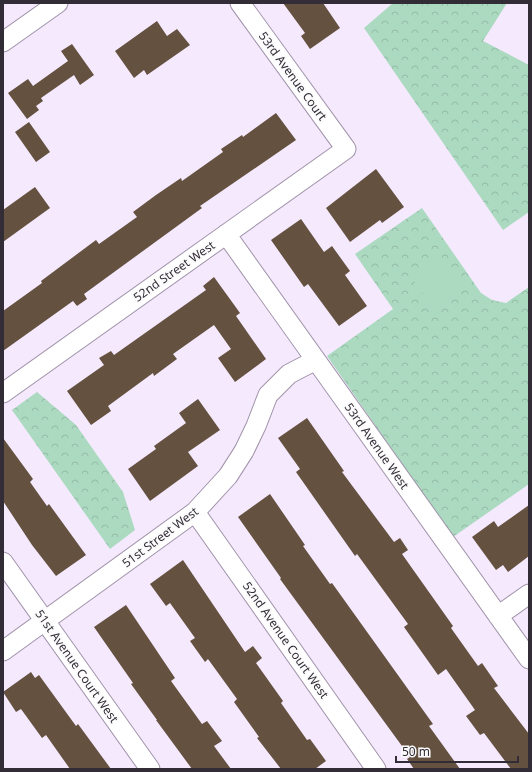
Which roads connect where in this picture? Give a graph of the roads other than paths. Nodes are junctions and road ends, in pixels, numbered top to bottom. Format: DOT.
graph roads {
  1 [pos="58,3"];
  2 [pos="240,3"];
  3 [pos="3,42"];
  4 [pos="346,149"];
  5 [pos="226,234"];
  6 [pos="316,360"];
  7 [pos="3,393"];
  8 [pos="196,512"];
  9 [pos="3,562"];
  10 [pos="529,594"];
  11 [pos="498,616"];
  12 [pos="45,621"];
  13 [pos="3,651"];
  14 [pos="529,659"];
  15 [pos="150,769"];
  16 [pos="376,769"];
  1 -- 3 [label="street"];
  2 -- 4 [label="street, 53rd Avenue Court"];
  4 -- 5 [label="street, 52nd Street West"];
  5 -- 6 [label="street, 53rd Avenue West"];
  5 -- 7 [label="street, 52nd Street West"];
  6 -- 8 [label="street, 51st Street West"];
  6 -- 11 [label="street, 53rd Avenue West"];
  8 -- 12 [label="street, 51st Street West"];
  8 -- 16 [label="street, 52nd Avenue Court West"];
  9 -- 12 [label="street, 51st Avenue Court West"];
  10 -- 11 [label="street"];
  11 -- 14 [label="street, 53rd Avenue West"];
  12 -- 13 [label="street, 51st Street West"];
  12 -- 15 [label="street, 51st Avenue Court West"];
}
